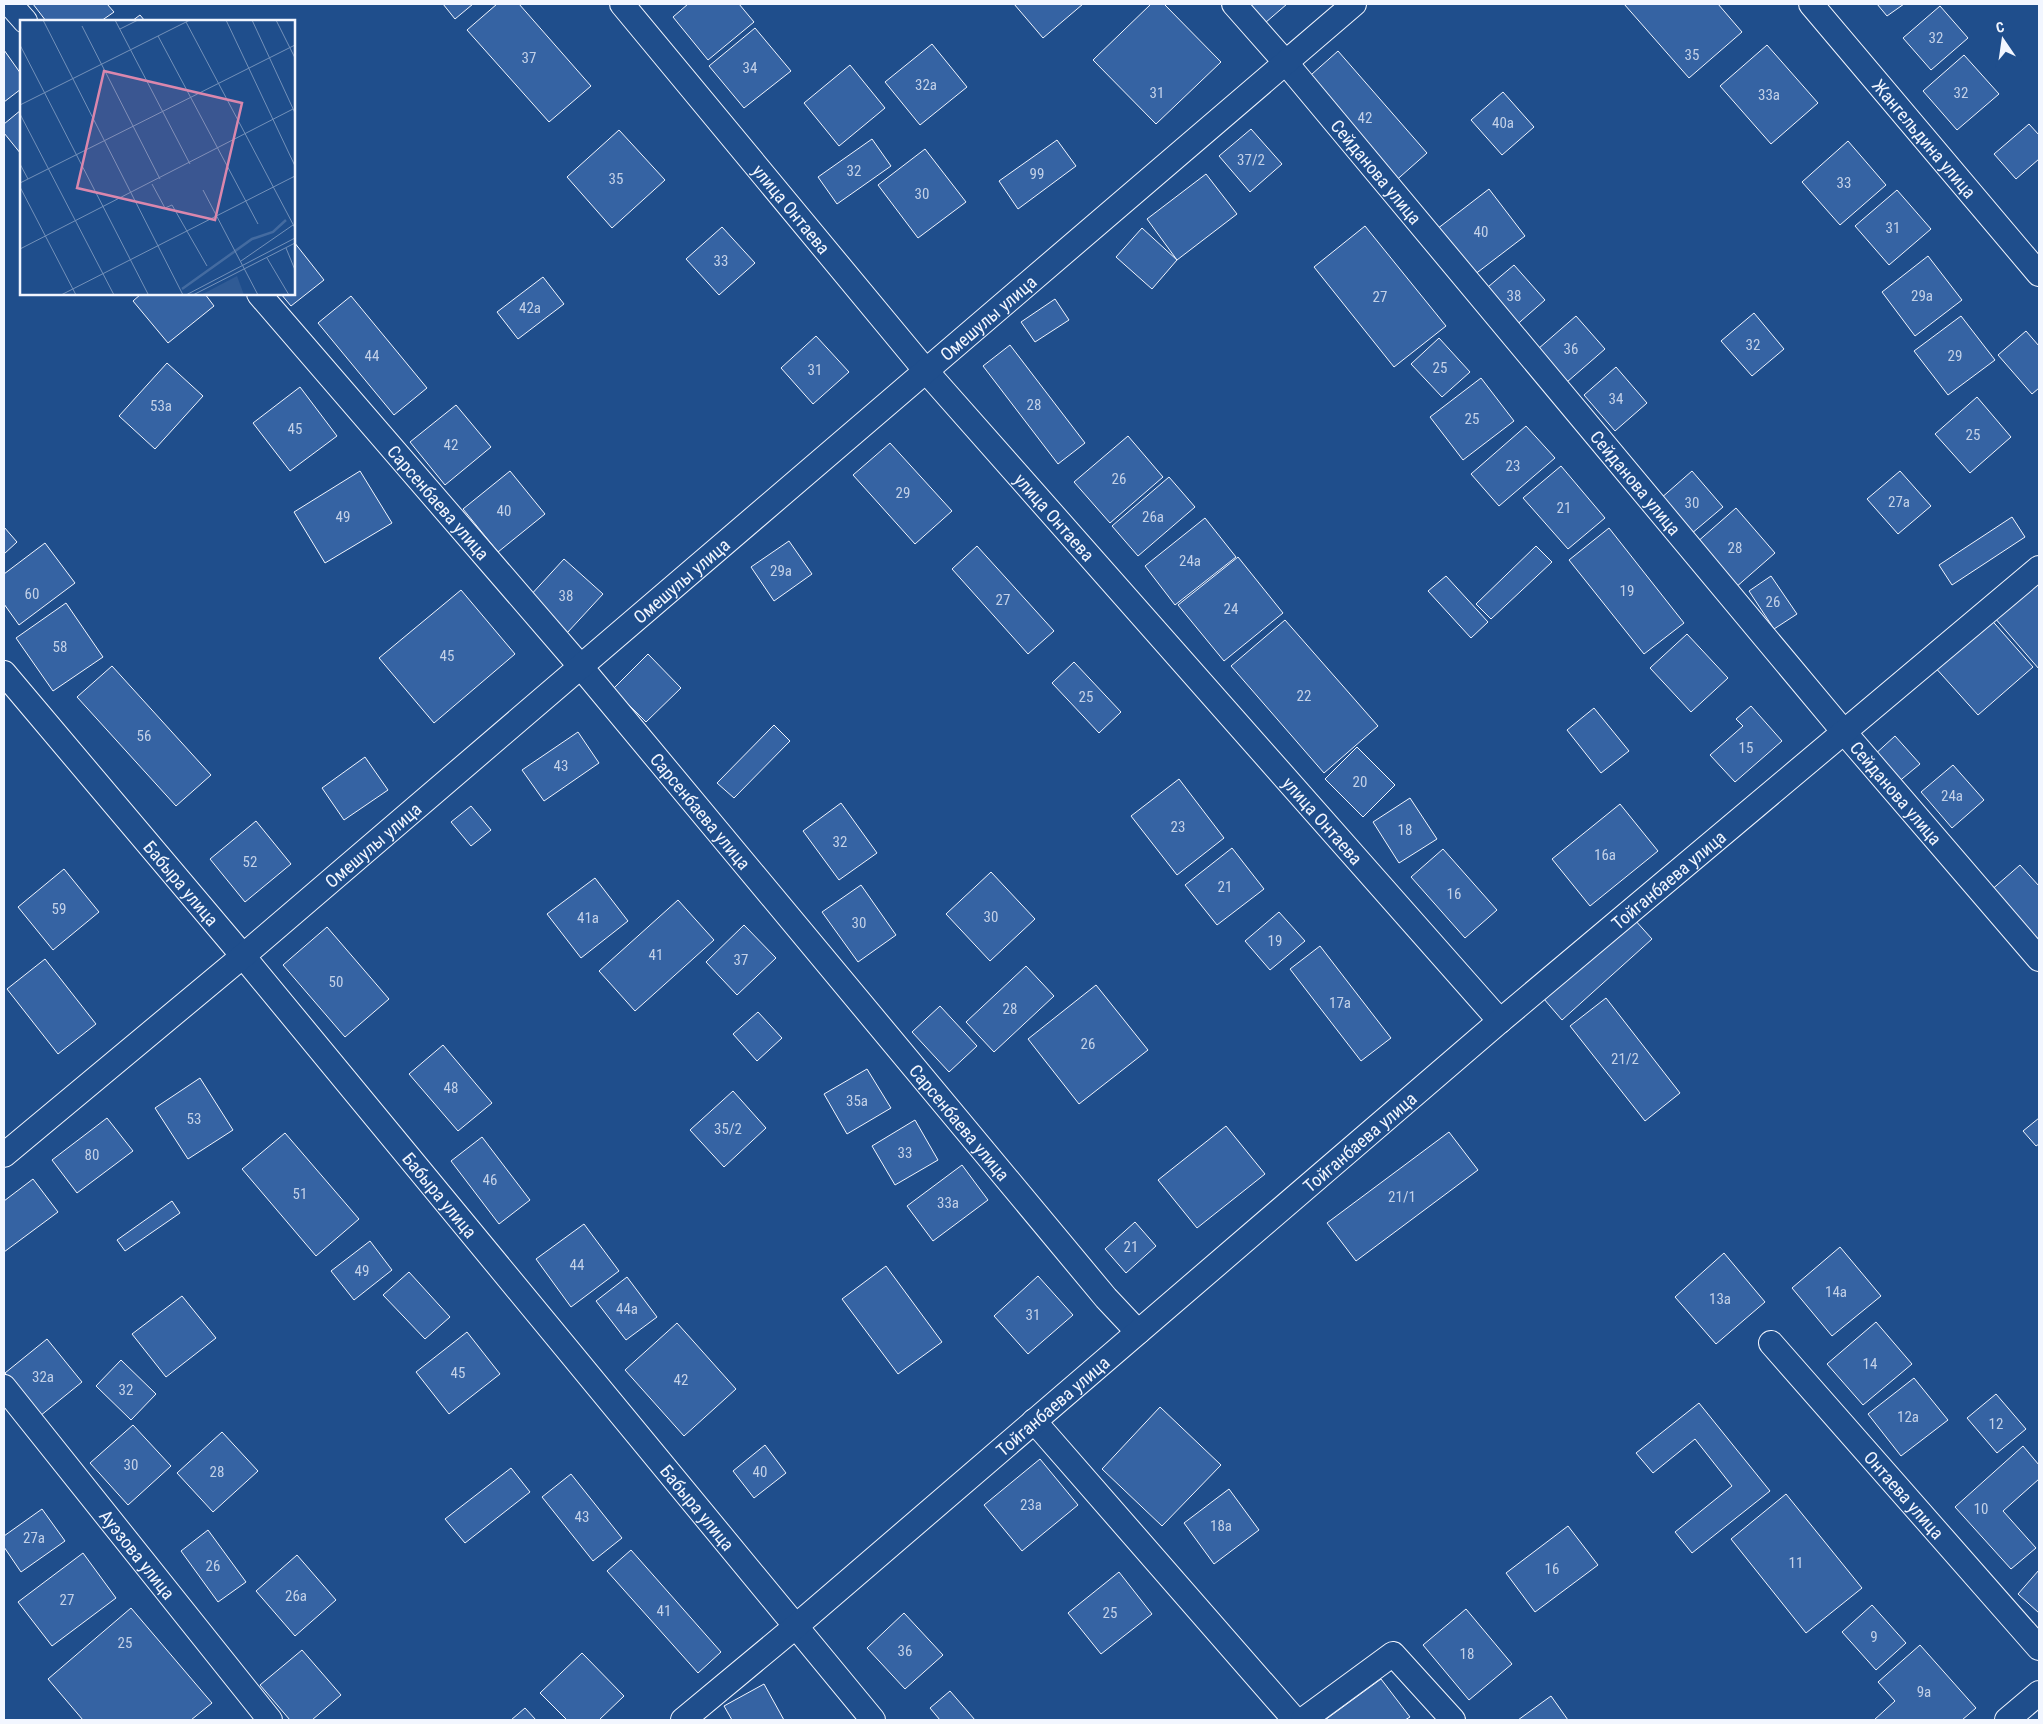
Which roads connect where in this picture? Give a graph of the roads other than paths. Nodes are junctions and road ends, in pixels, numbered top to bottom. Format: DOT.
graph roads {
  1 [pos="10,4"];
  2 [pos="622,4"];
  3 [pos="1234,4"];
  4 [pos="1354,4"];
  5 [pos="1811,4"];
  6 [pos="24,20"];
  7 [pos="1286,63"];
  8 [pos="2039,274"];
  9 [pos="260,295"];
  10 [pos="926,371"];
  11 [pos="2039,568"];
  12 [pos="581,667"];
  13 [pos="4,673"];
  14 [pos="1844,732"];
  15 [pos="243,956"];
  16 [pos="2039,959"];
  17 [pos="1500,1021"];
  18 [pos="4,1155"];
  19 [pos="1138,1332"];
  20 [pos="1771,1343"];
  21 [pos="4,1387"];
  22 [pos="1034,1422"];
  23 [pos="795,1627"];
  24 [pos="2039,1648"];
  25 [pos="2039,1693"];
  26 [pos="270,1720"];
  27 [pos="683,1720"];
  28 [pos="873,1720"];
  29 [pos="1295,1720"];
  30 [pos="1303,1720"];
  31 [pos="1453,1720"];
  32 [pos="2006,1720"];
  1 -- 6 [label="street"];
  2 -- 10 [label="street, улица Онтаева"];
  3 -- 7 [label="street, Сейданова улица"];
  4 -- 7 [label="street, Омешулы улица"];
  5 -- 8 [label="street, Жангельдина улица"];
  7 -- 10 [label="street, Омешулы улица"];
  7 -- 14 [label="street, Сейданова улица"];
  9 -- 12 [label="street, Сарсенбаева улица"];
  10 -- 12 [label="street, Омешулы улица"];
  10 -- 17 [label="street, улица Онтаева"];
  11 -- 14 [label="street, Тойганбаева улица"];
  12 -- 15 [label="street, Омешулы улица"];
  12 -- 19 [label="street, Сарсенбаева улица"];
  13 -- 15 [label="street, Бабыра улица"];
  14 -- 16 [label="street, Сейданова улица"];
  14 -- 17 [label="street, Тойганбаева улица"];
  15 -- 18 [label="street, Омешулы улица"];
  15 -- 23 [label="street, Бабыра улица"];
  17 -- 19 [label="street, Тойганбаева улица"];
  19 -- 22 [label="street, Тойганбаева улица"];
  20 -- 24 [label="street, Онтаева улица"];
  21 -- 26 [label="street, Ауэзова улица"];
  22 -- 23 [label="street, Тойганбаева улица"];
  22 -- 29 [label="street"];
  23 -- 27 [label="street, Тойганбаева улица"];
  23 -- 28 [label="street, Бабыра улица"];
  25 -- 32 [label="street"];
  30 -- 31 [label="street"];
}
